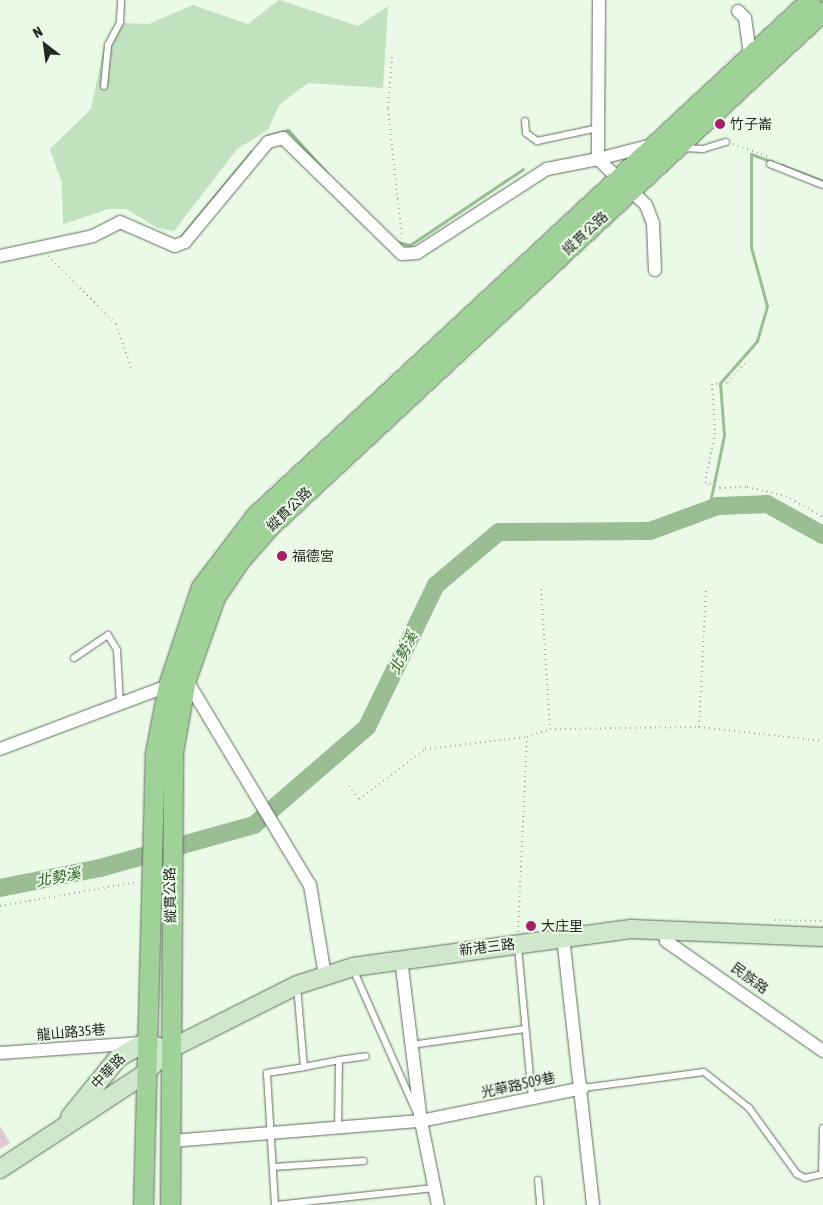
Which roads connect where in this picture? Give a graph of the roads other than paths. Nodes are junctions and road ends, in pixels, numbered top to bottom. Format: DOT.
graph roads {
  1 [pos="121,0"];
  2 [pos="599,0"];
  3 [pos="810,0"];
  4 [pos="738,11"];
  5 [pos="823,11"];
  6 [pos="754,64"];
  7 [pos="104,86"];
  8 [pos="525,121"];
  9 [pos="598,128"];
  10 [pos="726,142"];
  11 [pos="654,144"];
  12 [pos="677,148"];
  13 [pos="598,159"];
  14 [pos="770,164"];
  15 [pos="626,184"];
  16 [pos="823,185"];
  17 [pos="0,256"];
  18 [pos="655,270"];
  19 [pos="74,658"];
  20 [pos="177,682"];
  21 [pos="120,704"];
  22 [pos="0,749"];
  23 [pos="161,877"];
  24 [pos="664,930"];
  25 [pos="564,937"];
  26 [pos="823,937"];
  27 [pos="518,943"];
  28 [pos="401,958"];
  29 [pos="352,968"];
  30 [pos="324,976"];
  31 [pos="297,985"];
  32 [pos="525,1029"];
  33 [pos="144,1043"];
  34 [pos="411,1045"];
  35 [pos="168,1050"];
  36 [pos="823,1051"];
  37 [pos="0,1052"];
  38 [pos="366,1056"];
  39 [pos="339,1060"];
  40 [pos="304,1066"];
  41 [pos="143,1075"];
  42 [pos="583,1088"];
  43 [pos="532,1097"];
  44 [pos="421,1121"];
  45 [pos="63,1127"];
  46 [pos="338,1128"];
  47 [pos="823,1128"];
  48 [pos="271,1133"];
  49 [pos="170,1141"];
  50 [pos="364,1161"];
  51 [pos="273,1167"];
  52 [pos="0,1169"];
  53 [pos="822,1174"];
  54 [pos="538,1180"];
  55 [pos="434,1188"];
  56 [pos="143,1205"];
  57 [pos="170,1205"];
  58 [pos="275,1205"];
  59 [pos="438,1205"];
  60 [pos="540,1205"];
  61 [pos="594,1205"];
  1 -- 7 [label="lane"];
  2 -- 9 [label="street"];
  3 -- 6 [label="main road, 縱貫公路"];
  4 -- 6 [label="street"];
  5 -- 6 [label="main road, 縱貫公路"];
  6 -- 11 [label="main road, 縱貫公路"];
  6 -- 12 [label="main road, 縱貫公路"];
  8 -- 9 [label="lane"];
  9 -- 13 [label="street"];
  10 -- 12 [label="lane"];
  11 -- 12 [label="street"];
  11 -- 13 [label="street"];
  11 -- 15 [label="main road, 縱貫公路"];
  12 -- 15 [label="main road, 縱貫公路"];
  13 -- 15 [label="street"];
  13 -- 17 [label="street"];
  14 -- 16 [label="lane"];
  15 -- 18 [label="street"];
  15 -- 20 [label="main road, 縱貫公路"];
  19 -- 21 [label="lane"];
  20 -- 21 [label="street"];
  20 -- 23 [label="main road, 縱貫公路"];
  20 -- 30 [label="street"];
  21 -- 22 [label="street"];
  23 -- 33 [label="main road, 縱貫公路"];
  23 -- 35 [label="main road, 縱貫公路"];
  24 -- 25 [label="street, 新港三路"];
  24 -- 26 [label="street, 新港三路"];
  24 -- 36 [label="street, 民族路"];
  25 -- 27 [label="street, 新港三路"];
  25 -- 42 [label="street"];
  27 -- 28 [label="street, 新港三路"];
  27 -- 32 [label="lane"];
  28 -- 29 [label="street, 新港三路"];
  28 -- 34 [label="street"];
  29 -- 30 [label="street, 新港三路"];
  29 -- 44 [label="lane"];
  30 -- 31 [label="street, 新港三路"];
  31 -- 35 [label="street, 新港三路"];
  31 -- 40 [label="lane"];
  32 -- 34 [label="lane"];
  32 -- 43 [label="lane"];
  33 -- 35 [label="street"];
  33 -- 37 [label="street, 龍山路35巷"];
  33 -- 41 [label="main road, 縱貫公路"];
  33 -- 45 [label="street, 中華路"];
  34 -- 44 [label="street"];
  35 -- 41 [label="street, 中華路"];
  35 -- 49 [label="main road, 縱貫公路"];
  38 -- 39 [label="lane"];
  39 -- 40 [label="lane"];
  39 -- 46 [label="lane"];
  40 -- 48 [label="lane"];
  41 -- 45 [label="street, 中華路"];
  41 -- 56 [label="main road, 縱貫公路"];
  42 -- 43 [label="street, 光華路509巷"];
  42 -- 53 [label="lane, 光華路509巷"];
  42 -- 61 [label="street"];
  43 -- 44 [label="street, 光華路509巷"];
  44 -- 46 [label="street, 光華路509巷"];
  44 -- 55 [label="street"];
  45 -- 52 [label="street, 中華路"];
  46 -- 48 [label="street, 光華路509巷"];
  47 -- 53 [label="lane"];
  48 -- 49 [label="street, 光華路509巷"];
  48 -- 51 [label="lane"];
  49 -- 57 [label="main road, 縱貫公路"];
  50 -- 51 [label="lane"];
  51 -- 58 [label="lane"];
  54 -- 60 [label="lane"];
  55 -- 58 [label="lane"];
  55 -- 59 [label="street"];
}
